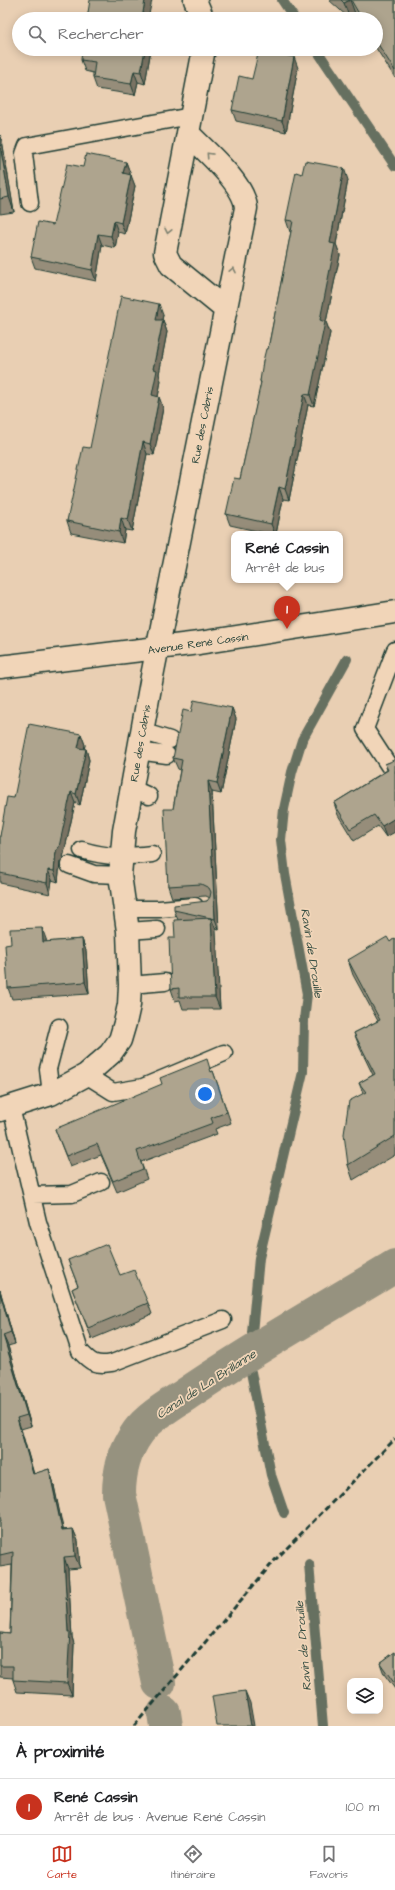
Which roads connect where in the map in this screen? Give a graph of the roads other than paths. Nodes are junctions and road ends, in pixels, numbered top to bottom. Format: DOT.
graph roads {
  1 [pos="195,0"];
  2 [pos="200,12"];
  3 [pos="203,56"];
  4 [pos="189,125"];
  5 [pos="30,203"];
  6 [pos="225,308"];
  7 [pos="395,612"];
  8 [pos="158,649"];
  9 [pos="395,650"];
  10 [pos="0,667"];
  11 [pos="140,741"];
  12 [pos="168,747"];
  13 [pos="389,766"];
  14 [pos="82,850"];
  15 [pos="152,854"];
  16 [pos="69,865"];
  17 [pos="120,866"];
  18 [pos="206,905"];
  19 [pos="125,909"];
  20 [pos="157,929"];
  21 [pos="128,931"];
  22 [pos="165,982"];
  23 [pos="130,985"];
  24 [pos="59,1027"];
  25 [pos="224,1053"];
  26 [pos="86,1075"];
  27 [pos="51,1094"];
  28 [pos="5,1108"];
  29 [pos="102,1182"];
  30 [pos="32,1195"];
  31 [pos="223,1320"];
  1 -- 2 [label="street"];
  3 -- 4 [label="street"];
  4 -- 5 [label="lane"];
  6 -- 4 [label="street, Rue des Cabris, one-way"];
  4 -- 6 [label="street, one-way"];
  6 -- 8 [label="street, Rue des Cabris"];
  7 -- 8 [label="street, Avenue René Cassin"];
  8 -- 10 [label="street, Avenue René Cassin"];
  8 -- 11 [label="street, Rue des Cabris"];
  9 -- 13 [label="lane"];
  11 -- 12 [label="lane"];
  11 -- 17 [label="street, Rue des Cabris"];
  14 -- 17 [label="lane"];
  15 -- 17 [label="lane"];
  16 -- 17 [label="lane"];
  17 -- 19 [label="street, Rue des Cabris"];
  18 -- 19 [label="lane"];
  19 -- 21 [label="street, Rue des Cabris"];
  20 -- 21 [label="lane"];
  21 -- 23 [label="street, Rue des Cabris"];
  22 -- 23 [label="lane"];
  23 -- 26 [label="street, Rue des Cabris"];
  24 -- 27 [label="lane"];
  25 -- 26 [label="lane"];
  26 -- 27 [label="street, Rue des Cabris"];
  27 -- 28 [label="street, Rue des Cabris"];
  28 -- 30 [label="lane"];
  29 -- 30 [label="lane"];
  30 -- 31 [label="lane"];
}
